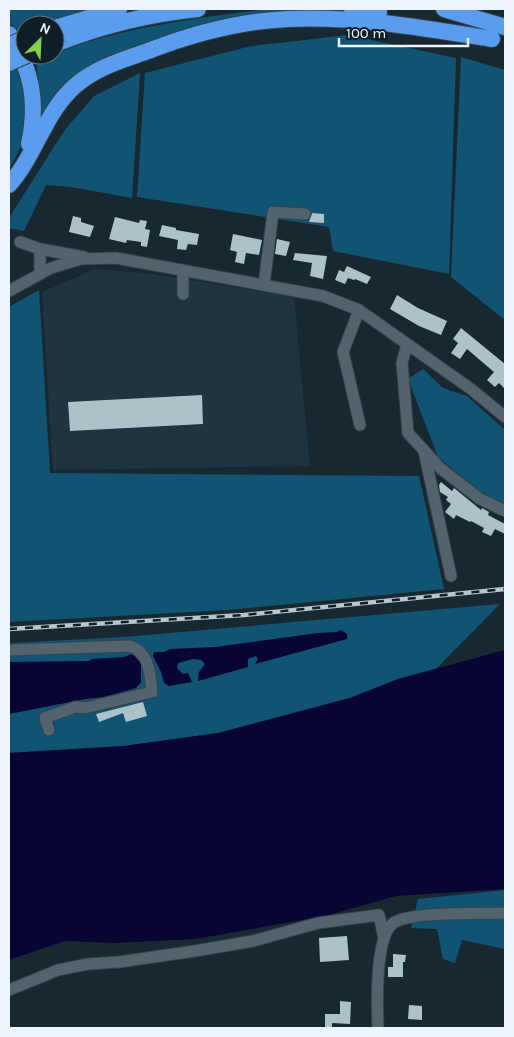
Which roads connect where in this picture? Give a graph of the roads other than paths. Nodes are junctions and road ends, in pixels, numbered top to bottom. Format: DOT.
graph roads {
  1 [pos="119,9"];
  2 [pos="198,9"];
  3 [pos="352,9"];
  4 [pos="439,9"];
  5 [pos="444,9"];
  6 [pos="461,14"];
  7 [pos="65,25"];
  8 [pos="505,27"];
  9 [pos="9,34"];
  10 [pos="65,40"];
  11 [pos="499,42"];
  12 [pos="10,180"];
  13 [pos="305,214"];
  14 [pos="20,242"];
  15 [pos="40,249"];
  16 [pos="96,259"];
  17 [pos="183,270"];
  18 [pos="40,274"];
  19 [pos="264,285"];
  20 [pos="9,290"];
  21 [pos="183,294"];
  22 [pos="359,310"];
  23 [pos="407,344"];
  24 [pos="505,417"];
  25 [pos="360,425"];
  26 [pos="424,450"];
  27 [pos="505,511"];
  28 [pos="450,576"];
  29 [pos="9,650"];
  30 [pos="49,730"];
  31 [pos="505,913"];
  32 [pos="384,938"];
  33 [pos="9,990"];
  34 [pos="378,1028"];
  1 -- 7 [label="highway"];
  2 -- 10 [label="highway"];
  3 -- 11 [label="highway"];
  4 -- 6 [label="highway"];
  5 -- 6 [label="highway"];
  6 -- 8 [label="highway"];
  9 -- 12 [label="highway"];
  11 -- 12 [label="highway"];
  13 -- 19 [label="street"];
  14 -- 15 [label="street"];
  15 -- 16 [label="street"];
  15 -- 18 [label="street"];
  16 -- 17 [label="street"];
  16 -- 18 [label="street"];
  17 -- 19 [label="street"];
  17 -- 21 [label="street"];
  18 -- 20 [label="street"];
  19 -- 22 [label="street"];
  22 -- 23 [label="street"];
  22 -- 25 [label="street"];
  23 -- 24 [label="street"];
  23 -- 26 [label="street"];
  26 -- 27 [label="street"];
  26 -- 28 [label="street"];
  29 -- 30 [label="street"];
  31 -- 32 [label="street"];
  32 -- 33 [label="street"];
  32 -- 34 [label="street"];
}
